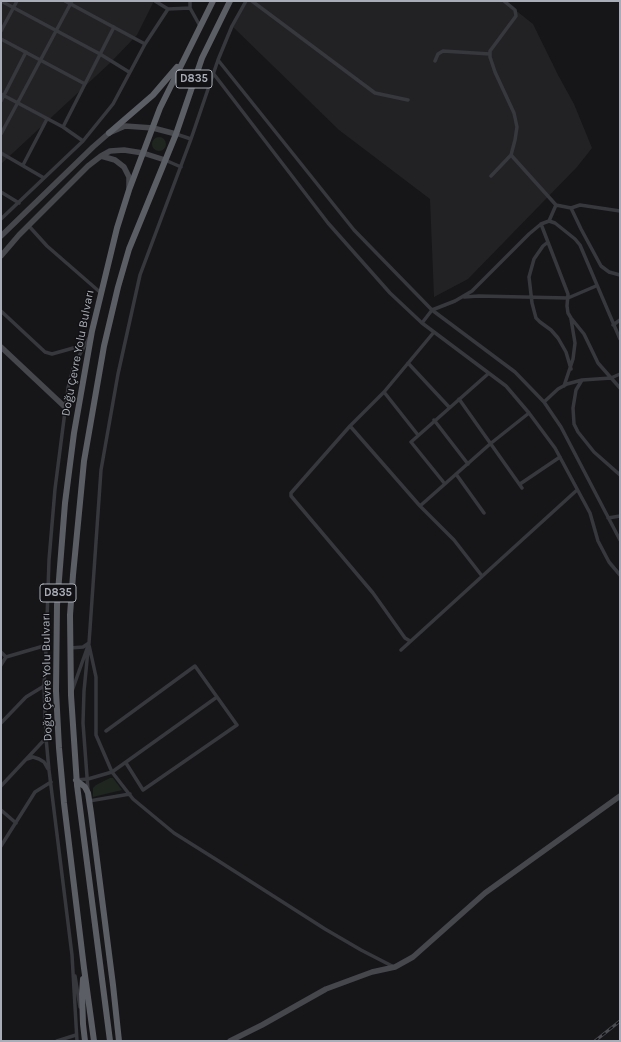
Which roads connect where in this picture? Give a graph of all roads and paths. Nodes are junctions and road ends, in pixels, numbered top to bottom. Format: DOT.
graph roads {
  1 [pos="1,1"];
  2 [pos="17,1"];
  3 [pos="65,1"];
  4 [pos="155,1"];
  5 [pos="190,1"];
  6 [pos="194,1"];
  7 [pos="213,1"];
  8 [pos="230,1"];
  9 [pos="246,1"];
  10 [pos="252,1"];
  11 [pos="504,1"];
  12 [pos="71,3"];
  13 [pos="13,8"];
  14 [pos="190,8"];
  15 [pos="168,9"];
  16 [pos="200,26"];
  17 [pos="114,27"];
  18 [pos="1,31"];
  19 [pos="56,31"];
  20 [pos="1,39"];
  21 [pos="145,44"];
  22 [pos="26,52"];
  23 [pos="100,54"];
  24 [pos="490,54"];
  25 [pos="40,60"];
  26 [pos="183,60"];
  27 [pos="218,60"];
  28 [pos="435,61"];
  29 [pos="130,72"];
  30 [pos="213,73"];
  31 [pos="85,84"];
  32 [pos="2,95"];
  33 [pos="408,100"];
  34 [pos="1,101"];
  35 [pos="18,103"];
  36 [pos="47,119"];
  37 [pos="63,127"];
  38 [pos="153,128"];
  39 [pos="110,133"];
  40 [pos="1,134"];
  41 [pos="176,134"];
  42 [pos="191,139"];
  43 [pos="83,140"];
  44 [pos="1,153"];
  45 [pos="143,153"];
  46 [pos="101,156"];
  47 [pos="510,156"];
  48 [pos="166,160"];
  49 [pos="23,165"];
  50 [pos="181,167"];
  51 [pos="491,176"];
  52 [pos="44,178"];
  53 [pos="129,190"];
  54 [pos="1,192"];
  55 [pos="19,203"];
  56 [pos="556,205"];
  57 [pos="571,208"];
  58 [pos="620,211"];
  59 [pos="1,219"];
  60 [pos="549,221"];
  61 [pos="541,224"];
  62 [pos="28,225"];
  63 [pos="1,236"];
  64 [pos="548,242"];
  65 [pos="1,256"];
  66 [pos="620,275"];
  67 [pos="596,286"];
  68 [pos="101,293"];
  69 [pos="462,297"];
  70 [pos="532,297"];
  71 [pos="568,298"];
  72 [pos="432,310"];
  73 [pos="1,312"];
  74 [pos="571,318"];
  75 [pos="620,320"];
  76 [pos="422,323"];
  77 [pos="613,325"];
  78 [pos="92,332"];
  79 [pos="434,332"];
  80 [pos="620,339"];
  81 [pos="85,344"];
  82 [pos="1,347"];
  83 [pos="408,363"];
  84 [pos="571,369"];
  85 [pos="489,373"];
  86 [pos="620,374"];
  87 [pos="611,378"];
  88 [pos="582,380"];
  89 [pos="564,386"];
  90 [pos="620,388"];
  91 [pos="384,392"];
  92 [pos="459,399"];
  93 [pos="544,402"];
  94 [pos="449,407"];
  95 [pos="66,408"];
  96 [pos="529,413"];
  97 [pos="434,420"];
  98 [pos="350,426"];
  99 [pos="418,435"];
  100 [pos="490,444"];
  101 [pos="560,457"];
  102 [pos="468,464"];
  103 [pos="456,474"];
  104 [pos="620,475"];
  105 [pos="445,484"];
  106 [pos="520,484"];
  107 [pos="522,488"];
  108 [pos="577,490"];
  109 [pos="420,506"];
  110 [pos="484,513"];
  111 [pos="620,516"];
  112 [pos="608,518"];
  113 [pos="620,540"];
  114 [pos="620,575"];
  115 [pos="482,576"];
  116 [pos="410,641"];
  117 [pos="89,643"];
  118 [pos="47,645"];
  119 [pos="70,648"];
  120 [pos="401,650"];
  121 [pos="1,652"];
  122 [pos="6,657"];
  123 [pos="1,664"];
  124 [pos="44,686"];
  125 [pos="71,695"];
  126 [pos="218,697"];
  127 [pos="1,723"];
  128 [pos="106,730"];
  129 [pos="46,738"];
  130 [pos="26,760"];
  131 [pos="126,763"];
  132 [pos="49,770"];
  133 [pos="112,772"];
  134 [pos="88,779"];
  135 [pos="76,780"];
  136 [pos="51,782"];
  137 [pos="1,786"];
  138 [pos="88,793"];
  139 [pos="130,794"];
  140 [pos="620,796"];
  141 [pos="89,801"];
  142 [pos="1,810"];
  143 [pos="16,823"];
  144 [pos="1,846"];
  145 [pos="72,955"];
  146 [pos="84,968"];
  147 [pos="395,968"];
  148 [pos="83,1024"];
  149 [pos="76,1035"];
  150 [pos="57,1041"];
  151 [pos="77,1041"];
  152 [pos="85,1041"];
  153 [pos="94,1041"];
  154 [pos="110,1041"];
  155 [pos="119,1041"];
  156 [pos="230,1041"];
  1 -- 13 [label="street"];
  2 -- 13 [label="street"];
  3 -- 12 [label="street"];
  4 -- 15 [label="street"];
  5 -- 14 [label="street"];
  6 -- 14 [label="street"];
  7 -- 16 [label="highway, D835"];
  8 -- 41 [label="highway, D835"];
  9 -- 27 [label="street, Doğu Çevre Yolu Bulvarı"];
  10 -- 33 [label="street"];
  11 -- 24 [label="street"];
  12 -- 17 [label="street"];
  12 -- 19 [label="street"];
  13 -- 18 [label="street"];
  13 -- 19 [label="street"];
  14 -- 15 [label="street"];
  14 -- 16 [label="street"];
  15 -- 21 [label="street"];
  16 -- 26 [label="highway, D835"];
  17 -- 21 [label="street"];
  17 -- 23 [label="street"];
  19 -- 23 [label="street"];
  19 -- 25 [label="street"];
  20 -- 22 [label="street"];
  21 -- 29 [label="street"];
  22 -- 25 [label="street"];
  22 -- 32 [label="street"];
  23 -- 29 [label="street"];
  23 -- 31 [label="street"];
  24 -- 28 [label="street"];
  24 -- 47 [label="street"];
  25 -- 31 [label="street"];
  25 -- 35 [label="street"];
  26 -- 38 [label="highway, D835"];
  26 -- 39 [label="highway"];
  27 -- 30 [label="street, Doğu Çevre Yolu Bulvarı"];
  27 -- 72 [label="street"];
  29 -- 43 [label="street"];
  30 -- 42 [label="street, Doğu Çevre Yolu Bulvarı"];
  30 -- 76 [label="street"];
  31 -- 37 [label="street"];
  32 -- 34 [label="street"];
  32 -- 35 [label="street"];
  35 -- 36 [label="street"];
  35 -- 40 [label="street"];
  36 -- 37 [label="street"];
  36 -- 49 [label="street"];
  37 -- 43 [label="street"];
  38 -- 39 [label="main road"];
  38 -- 41 [label="main road"];
  38 -- 45 [label="highway, D835"];
  39 -- 63 [label="main road"];
  41 -- 42 [label="street"];
  41 -- 48 [label="highway, D835"];
  42 -- 50 [label="street, Doğu Çevre Yolu Bulvarı"];
  43 -- 52 [label="street"];
  44 -- 49 [label="street"];
  45 -- 46 [label="main road"];
  45 -- 48 [label="main road"];
  45 -- 53 [label="highway, Doğu Çevre Yolu Bulvarı / D835"];
  46 -- 53 [label="main road"];
  46 -- 62 [label="main road"];
  47 -- 51 [label="street"];
  47 -- 56 [label="street"];
  48 -- 50 [label="street"];
  48 -- 119 [label="highway, Doğu Çevre Yolu Bulvarı / D835"];
  49 -- 52 [label="street"];
  50 -- 117 [label="street, Doğu Çevre Yolu Bulvarı"];
  52 -- 55 [label="street"];
  53 -- 68 [label="highway, Doğu Çevre Yolu Bulvarı / D835"];
  54 -- 55 [label="street"];
  55 -- 59 [label="street"];
  56 -- 57 [label="street"];
  56 -- 60 [label="street"];
  57 -- 58 [label="street"];
  57 -- 66 [label="street"];
  60 -- 61 [label="street"];
  60 -- 67 [label="street"];
  61 -- 64 [label="street"];
  61 -- 69 [label="street"];
  62 -- 65 [label="main road"];
  62 -- 68 [label="street"];
  64 -- 70 [label="street"];
  64 -- 71 [label="street"];
  67 -- 71 [label="street"];
  67 -- 77 [label="street"];
  68 -- 78 [label="highway, Doğu Çevre Yolu Bulvarı / D835"];
  69 -- 70 [label="street"];
  69 -- 72 [label="street"];
  70 -- 71 [label="street"];
  70 -- 84 [label="street"];
  71 -- 74 [label="street"];
  72 -- 76 [label="street"];
  72 -- 93 [label="street"];
  73 -- 81 [label="street"];
  74 -- 84 [label="street"];
  74 -- 87 [label="street"];
  75 -- 77 [label="street"];
  76 -- 79 [label="street"];
  77 -- 80 [label="street"];
  78 -- 81 [label="street"];
  78 -- 146 [label="highway, Doğu Çevre Yolu Bulvarı / D835"];
  79 -- 83 [label="street"];
  79 -- 85 [label="street"];
  81 -- 95 [label="street"];
  82 -- 95 [label="main road"];
  83 -- 91 [label="street"];
  83 -- 94 [label="street"];
  84 -- 89 [label="street"];
  85 -- 92 [label="street"];
  85 -- 96 [label="street"];
  86 -- 87 [label="street"];
  87 -- 88 [label="street"];
  87 -- 90 [label="street"];
  88 -- 89 [label="street"];
  88 -- 104 [label="street"];
  89 -- 93 [label="street"];
  91 -- 98 [label="street"];
  91 -- 99 [label="street"];
  92 -- 94 [label="street"];
  92 -- 100 [label="street"];
  93 -- 112 [label="street"];
  94 -- 97 [label="street"];
  95 -- 118 [label="street"];
  96 -- 100 [label="street"];
  96 -- 101 [label="street"];
  97 -- 99 [label="street"];
  97 -- 102 [label="street"];
  98 -- 109 [label="street"];
  98 -- 116 [label="street"];
  99 -- 105 [label="street"];
  100 -- 102 [label="street"];
  100 -- 106 [label="street"];
  101 -- 106 [label="street"];
  101 -- 108 [label="street"];
  102 -- 103 [label="street"];
  103 -- 105 [label="street"];
  103 -- 110 [label="street"];
  105 -- 109 [label="street"];
  106 -- 107 [label="street"];
  108 -- 114 [label="street"];
  108 -- 115 [label="street"];
  109 -- 115 [label="street"];
  111 -- 112 [label="street"];
  112 -- 113 [label="street"];
  115 -- 116 [label="street"];
  116 -- 120 [label="street"];
  117 -- 119 [label="street"];
  117 -- 125 [label="street, Doğu Çevre Yolu Bulvarı"];
  117 -- 133 [label="street"];
  117 -- 134 [label="street"];
  118 -- 122 [label="street"];
  118 -- 124 [label="street"];
  119 -- 125 [label="highway, Doğu Çevre Yolu Bulvarı / D835"];
  121 -- 122 [label="street"];
  122 -- 123 [label="street"];
  124 -- 127 [label="street"];
  124 -- 129 [label="street"];
  125 -- 135 [label="highway, Doğu Çevre Yolu Bulvarı / D835"];
  126 -- 128 [label="street"];
  126 -- 131 [label="street"];
  126 -- 131 [label="street"];
  129 -- 130 [label="street"];
  129 -- 132 [label="street"];
  130 -- 132 [label="street"];
  130 -- 137 [label="street"];
  131 -- 133 [label="street"];
  132 -- 136 [label="street"];
  133 -- 134 [label="street"];
  133 -- 139 [label="street"];
  134 -- 135 [label="street"];
  134 -- 138 [label="street"];
  135 -- 138 [label="highway"];
  135 -- 154 [label="highway, Doğu Çevre Yolu Bulvarı / D835"];
  136 -- 143 [label="street"];
  136 -- 145 [label="street"];
  138 -- 141 [label="highway"];
  139 -- 141 [label="street"];
  139 -- 147 [label="street"];
  140 -- 147 [label="main road"];
  141 -- 155 [label="highway"];
  142 -- 143 [label="street"];
  143 -- 144 [label="street"];
  145 -- 148 [label="street"];
  145 -- 149 [label="street"];
  146 -- 148 [label="highway"];
  146 -- 153 [label="highway, Doğu Çevre Yolu Bulvarı / D835"];
  147 -- 156 [label="main road"];
  148 -- 152 [label="highway"];
  149 -- 150 [label="street"];
  149 -- 151 [label="street"];
}
